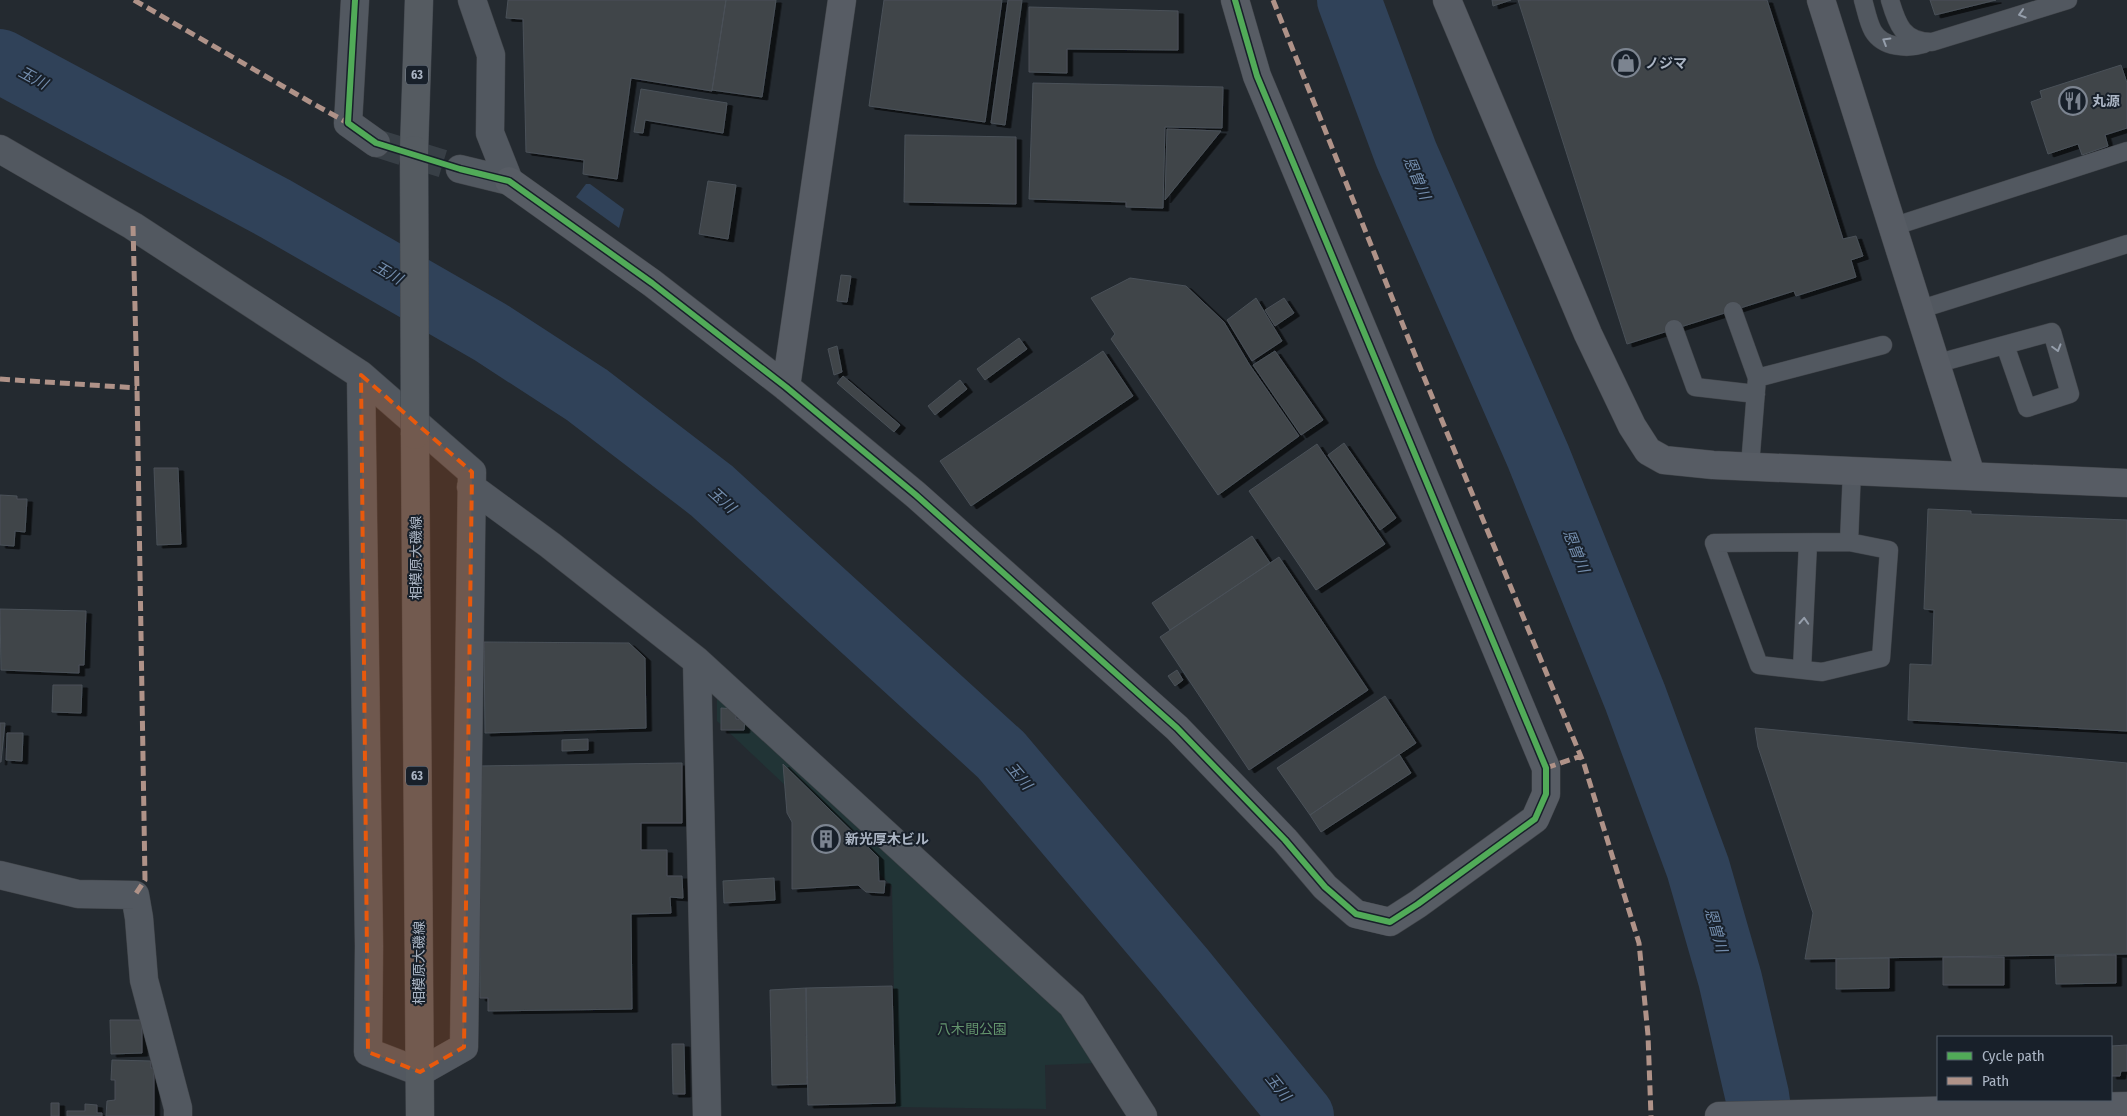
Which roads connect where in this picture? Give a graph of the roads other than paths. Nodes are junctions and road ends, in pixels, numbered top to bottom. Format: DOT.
graph roads {
  1 [pos="355,0"];
  2 [pos="419,0"];
  3 [pos="472,0"];
  4 [pos="842,0"];
  5 [pos="1235,0"];
  6 [pos="1448,0"];
  7 [pos="1820,0"];
  8 [pos="1863,0"];
  9 [pos="1890,0"];
  10 [pos="2068,0"];
  11 [pos="1932,42"];
  12 [pos="376,143"];
  13 [pos="0,150"];
  14 [pos="2127,151"];
  15 [pos="460,169"];
  16 [pos="509,181"];
  17 [pos="1892,227"];
  18 [pos="2127,244"];
  19 [pos="1918,310"];
  20 [pos="1733,311"];
  21 [pos="1674,329"];
  22 [pos="1883,345"];
  23 [pos="2005,345"];
  24 [pos="1935,364"];
  25 [pos="361,375"];
  26 [pos="1757,386"];
  27 [pos="786,387"];
  28 [pos="1750,466"];
  29 [pos="1852,470"];
  30 [pos="1971,475"];
  31 [pos="2127,483"];
  32 [pos="471,487"];
  33 [pos="1849,542"];
  34 [pos="1808,543"];
  35 [pos="697,661"];
  36 [pos="1802,670"];
  37 [pos="0,875"];
  38 [pos="420,1072"];
  39 [pos="2127,1106"];
  40 [pos="1868,1114"];
  41 [pos="178,1116"];
  42 [pos="420,1116"];
  43 [pos="707,1116"];
  44 [pos="1143,1116"];
  45 [pos="1719,1116"];
  1 -- 12 [label="street"];
  2 -- 38 [label="main road, 相模原大磯線 / 63, bridge"];
  3 -- 16 [label="street"];
  4 -- 27 [label="street"];
  5 -- 27 [label="street"];
  6 -- 28 [label="street"];
  7 -- 17 [label="street"];
  11 -- 8 [label="lane, one-way"];
  9 -- 11 [label="lane"];
  10 -- 11 [label="lane, one-way"];
  13 -- 25 [label="street"];
  14 -- 17 [label="lane"];
  15 -- 16 [label="street"];
  16 -- 27 [label="street"];
  17 -- 19 [label="street"];
  18 -- 19 [label="lane"];
  19 -- 24 [label="street"];
  20 -- 26 [label="lane"];
  21 -- 26 [label="lane"];
  22 -- 26 [label="lane"];
  23 -- 23 [label="lane, one-way"];
  23 -- 24 [label="lane"];
  24 -- 30 [label="street"];
  25 -- 32 [label="street"];
  25 -- 38 [label="street"];
  26 -- 28 [label="lane"];
  28 -- 29 [label="street"];
  29 -- 30 [label="street"];
  29 -- 33 [label="lane"];
  30 -- 31 [label="street"];
  32 -- 35 [label="street"];
  32 -- 38 [label="street"];
  33 -- 34 [label="lane"];
  33 -- 36 [label="lane"];
  36 -- 34 [label="lane, one-way"];
  34 -- 36 [label="lane"];
  35 -- 43 [label="street"];
  35 -- 44 [label="street"];
  37 -- 41 [label="street"];
  38 -- 42 [label="main road, 相模原大磯線 / 63"];
  39 -- 40 [label="street"];
  40 -- 45 [label="street"];
}
